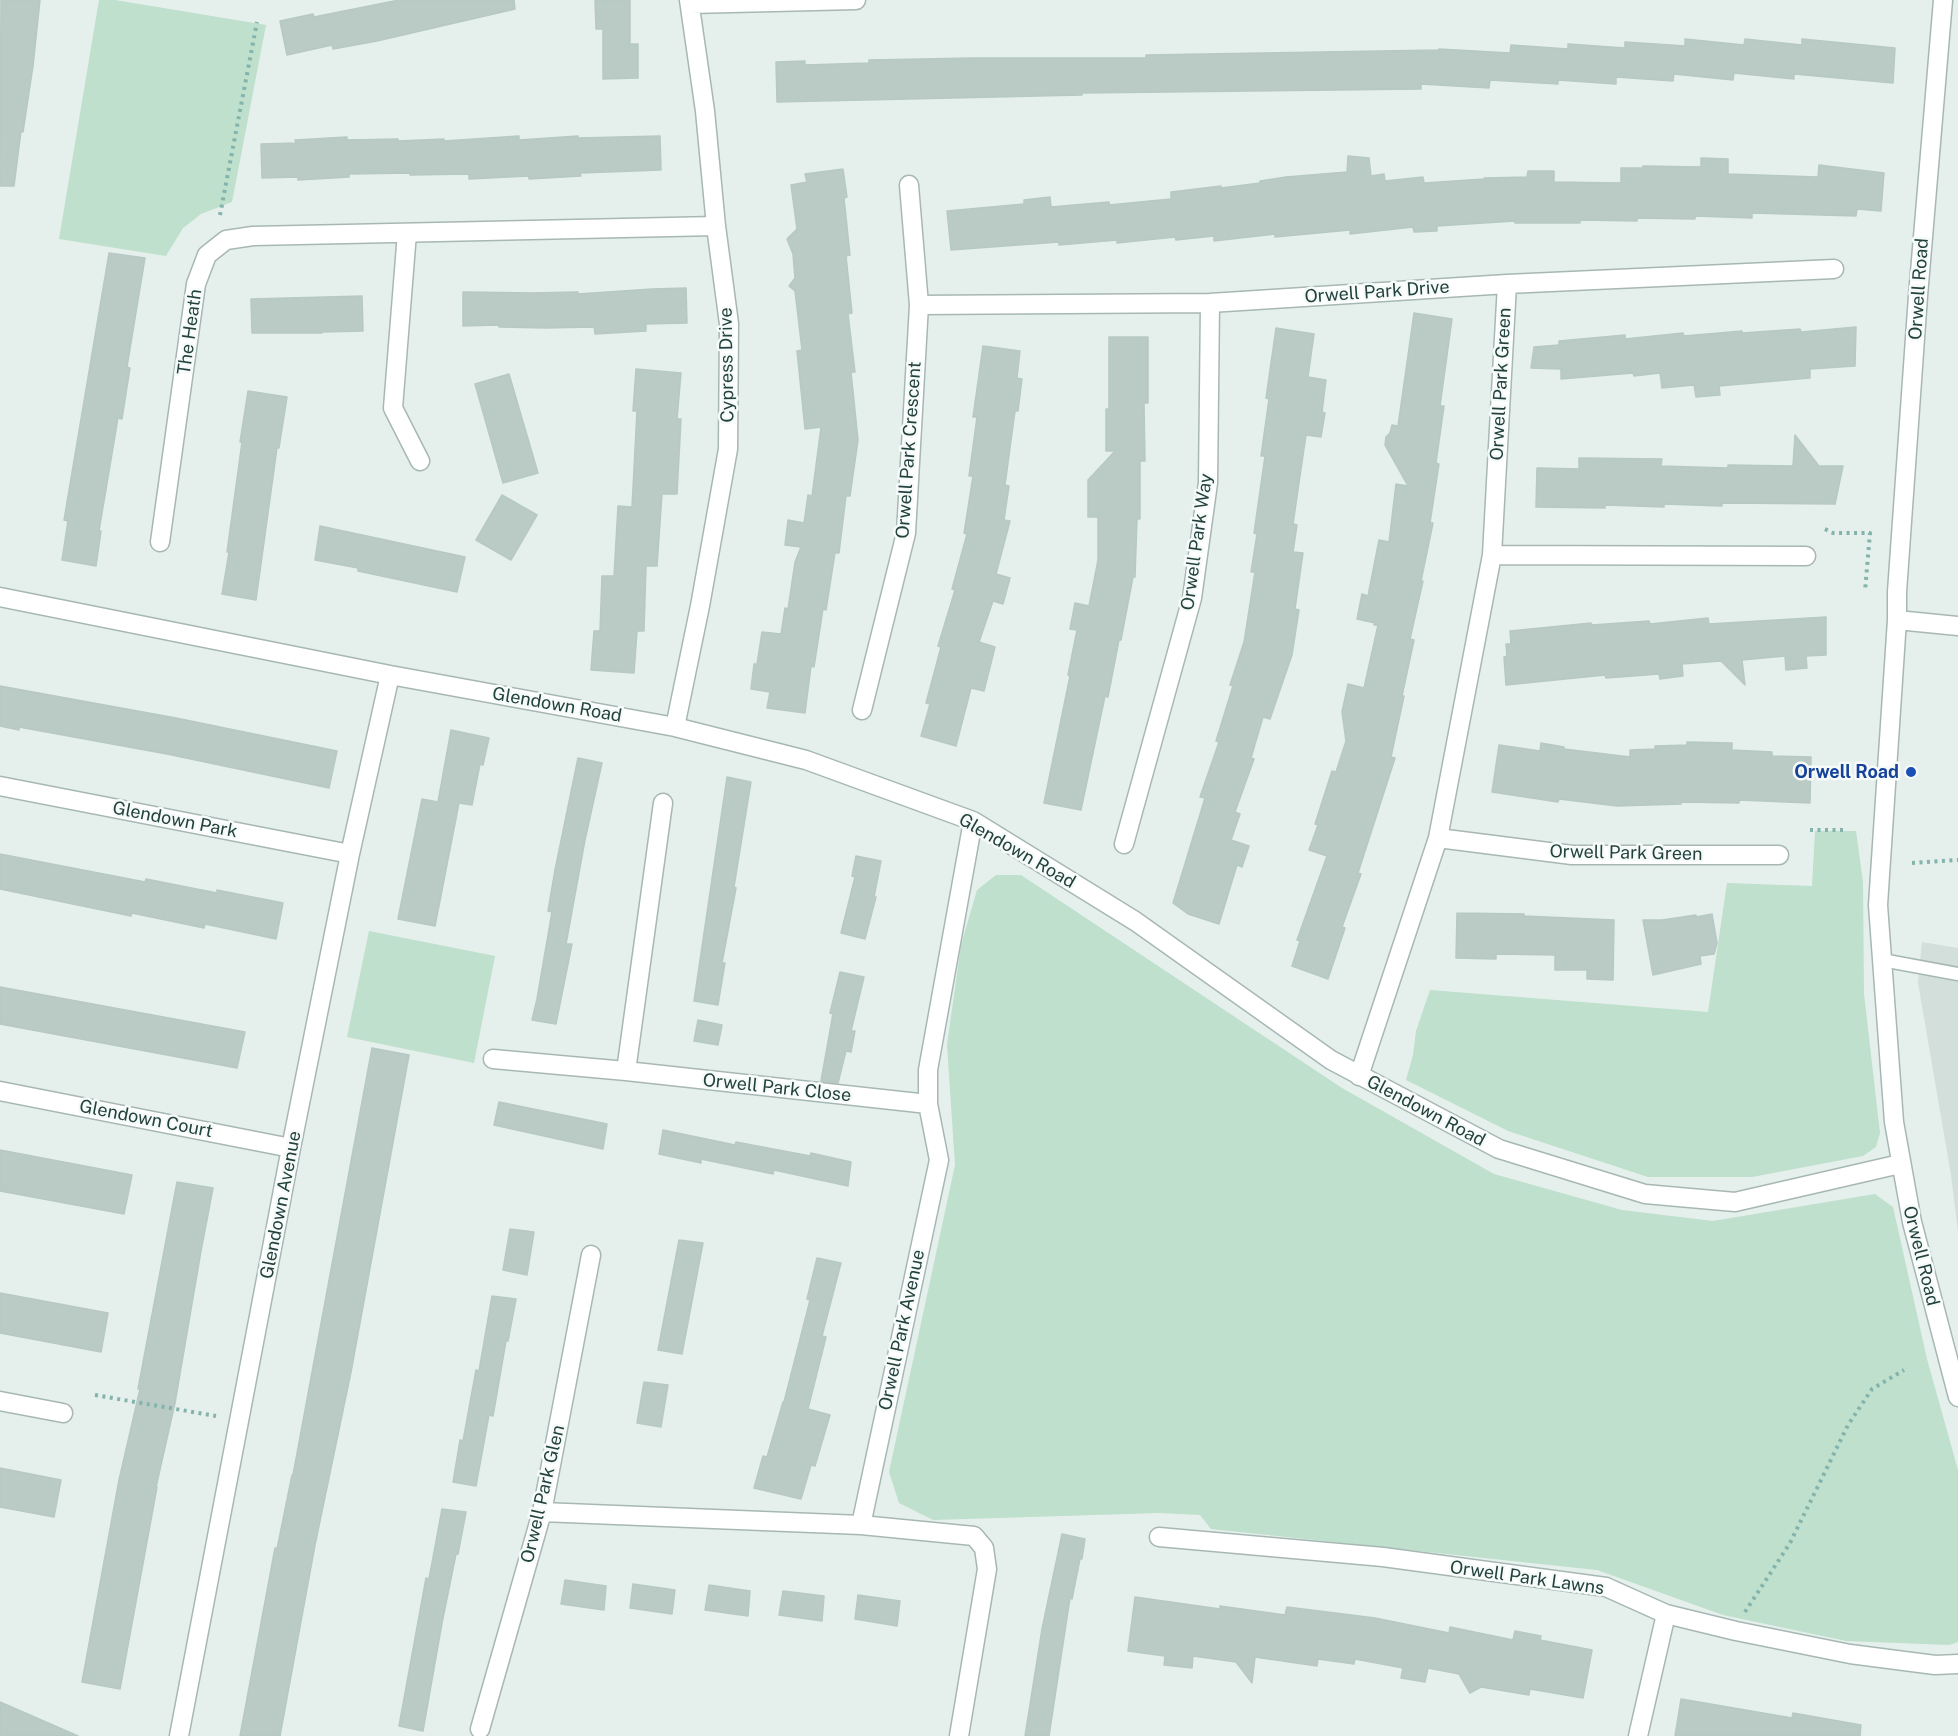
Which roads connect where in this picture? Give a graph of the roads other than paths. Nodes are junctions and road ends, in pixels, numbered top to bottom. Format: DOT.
graph roads {
  1 [pos="856,0"];
  2 [pos="1943,0"];
  3 [pos="690,2"];
  4 [pos="909,185"];
  5 [pos="716,226"];
  6 [pos="407,233"];
  7 [pos="1834,269"];
  8 [pos="1507,284"];
  9 [pos="1210,303"];
  10 [pos="919,305"];
  11 [pos="420,461"];
  12 [pos="160,542"];
  13 [pos="1492,555"];
  14 [pos="1806,556"];
  15 [pos="0,597"];
  16 [pos="1898,620"];
  17 [pos="1958,626"];
  18 [pos="390,675"];
  19 [pos="862,710"];
  20 [pos="675,726"];
  21 [pos="0,786"];
  22 [pos="663,803"];
  23 [pos="973,821"];
  24 [pos="1438,838"];
  25 [pos="1124,844"];
  26 [pos="350,854"];
  27 [pos="1779,855"];
  28 [pos="1882,960"];
  29 [pos="1958,974"];
  30 [pos="494,1059"];
  31 [pos="626,1071"];
  32 [pos="1359,1076"];
  33 [pos="0,1090"];
  34 [pos="928,1104"];
  35 [pos="291,1148"];
  36 [pos="1900,1164"];
  37 [pos="591,1255"];
  38 [pos="1958,1396"];
  39 [pos="0,1401"];
  40 [pos="63,1413"];
  41 [pos="542,1512"];
  42 [pos="861,1525"];
  43 [pos="1159,1537"];
  44 [pos="1666,1614"];
  45 [pos="1958,1664"];
  46 [pos="480,1729"];
  47 [pos="179,1736"];
  48 [pos="959,1736"];
  49 [pos="1638,1736"];
  1 -- 3 [label="street"];
  2 -- 16 [label="street, Orwell Road"];
  3 -- 5 [label="street, Cypress Drive"];
  4 -- 10 [label="street, Orwell Park Crescent"];
  5 -- 6 [label="street, The Heath"];
  5 -- 20 [label="street, Cypress Drive"];
  6 -- 11 [label="street"];
  6 -- 12 [label="street, The Heath"];
  7 -- 8 [label="street, Orwell Park Drive"];
  8 -- 9 [label="street, Orwell Park Drive"];
  8 -- 13 [label="street, Orwell Park Green"];
  9 -- 10 [label="street, Orwell Park Drive"];
  9 -- 25 [label="street, Orwell Park Way"];
  10 -- 19 [label="street, Orwell Park Crescent"];
  13 -- 14 [label="street"];
  13 -- 24 [label="street, Orwell Park Green"];
  15 -- 18 [label="street, Glendown Road"];
  16 -- 17 [label="street"];
  16 -- 28 [label="street, Orwell Road"];
  18 -- 20 [label="street, Glendown Road"];
  18 -- 26 [label="street, Glendown Avenue"];
  20 -- 23 [label="street, Glendown Road"];
  21 -- 26 [label="street, Glendown Park"];
  22 -- 31 [label="street"];
  23 -- 32 [label="street, Glendown Road"];
  23 -- 34 [label="street, Orwell Park Avenue"];
  24 -- 27 [label="street, Orwell Park Green"];
  24 -- 32 [label="street, Orwell Park Green"];
  26 -- 35 [label="street, Glendown Avenue"];
  28 -- 29 [label="lane"];
  28 -- 36 [label="street, Orwell Road"];
  30 -- 31 [label="street, Orwell Park Close"];
  31 -- 34 [label="street, Orwell Park Close"];
  32 -- 36 [label="street, Glendown Road"];
  33 -- 35 [label="street, Glendown Court"];
  34 -- 42 [label="street, Orwell Park Avenue"];
  35 -- 47 [label="street, Glendown Avenue"];
  36 -- 38 [label="street, Orwell Road"];
  37 -- 41 [label="street, Orwell Park Glen"];
  39 -- 40 [label="street"];
  41 -- 42 [label="street"];
  41 -- 46 [label="street, Orwell Park Glen"];
  42 -- 48 [label="street"];
  43 -- 44 [label="street, Orwell Park Lawns"];
  44 -- 45 [label="street, Orwell Park Lawns"];
  44 -- 49 [label="street"];
}
